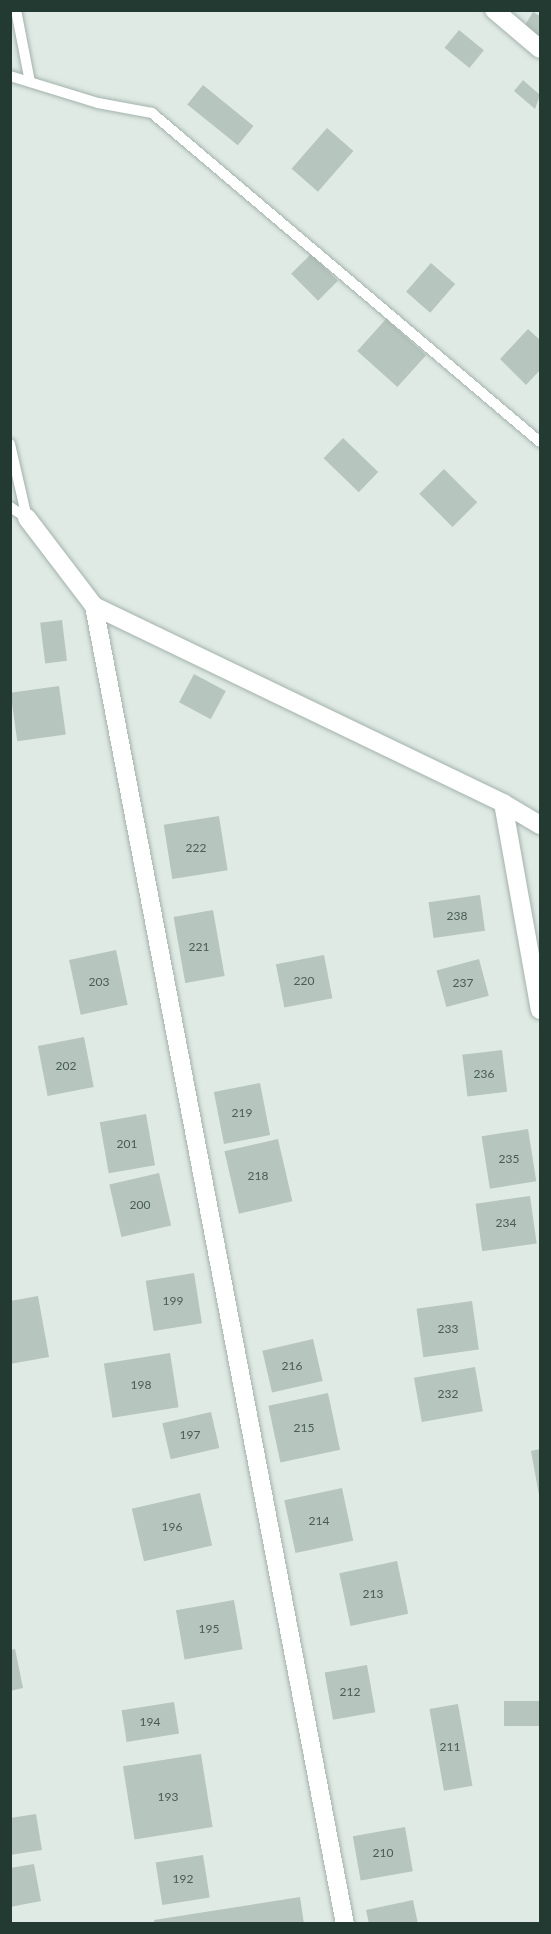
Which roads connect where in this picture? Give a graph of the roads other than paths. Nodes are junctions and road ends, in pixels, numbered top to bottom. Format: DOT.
graph roads {
  1 [pos="16,10"];
  2 [pos="494,10"];
  3 [pos="540,48"];
  4 [pos="10,76"];
  5 [pos="30,82"];
  6 [pos="540,442"];
  7 [pos="10,444"];
  8 [pos="10,507"];
  9 [pos="19,517"];
  10 [pos="94,606"];
  11 [pos="503,803"];
  12 [pos="540,825"];
  13 [pos="540,1010"];
  14 [pos="345,1923"];
  1 -- 5 [label="lane"];
  2 -- 3 [label="street"];
  4 -- 5 [label="lane"];
  5 -- 6 [label="lane"];
  7 -- 9 [label="lane"];
  8 -- 9 [label="lane"];
  9 -- 10 [label="street"];
  10 -- 11 [label="street"];
  10 -- 14 [label="street"];
  11 -- 12 [label="street"];
  11 -- 13 [label="street"];
}
